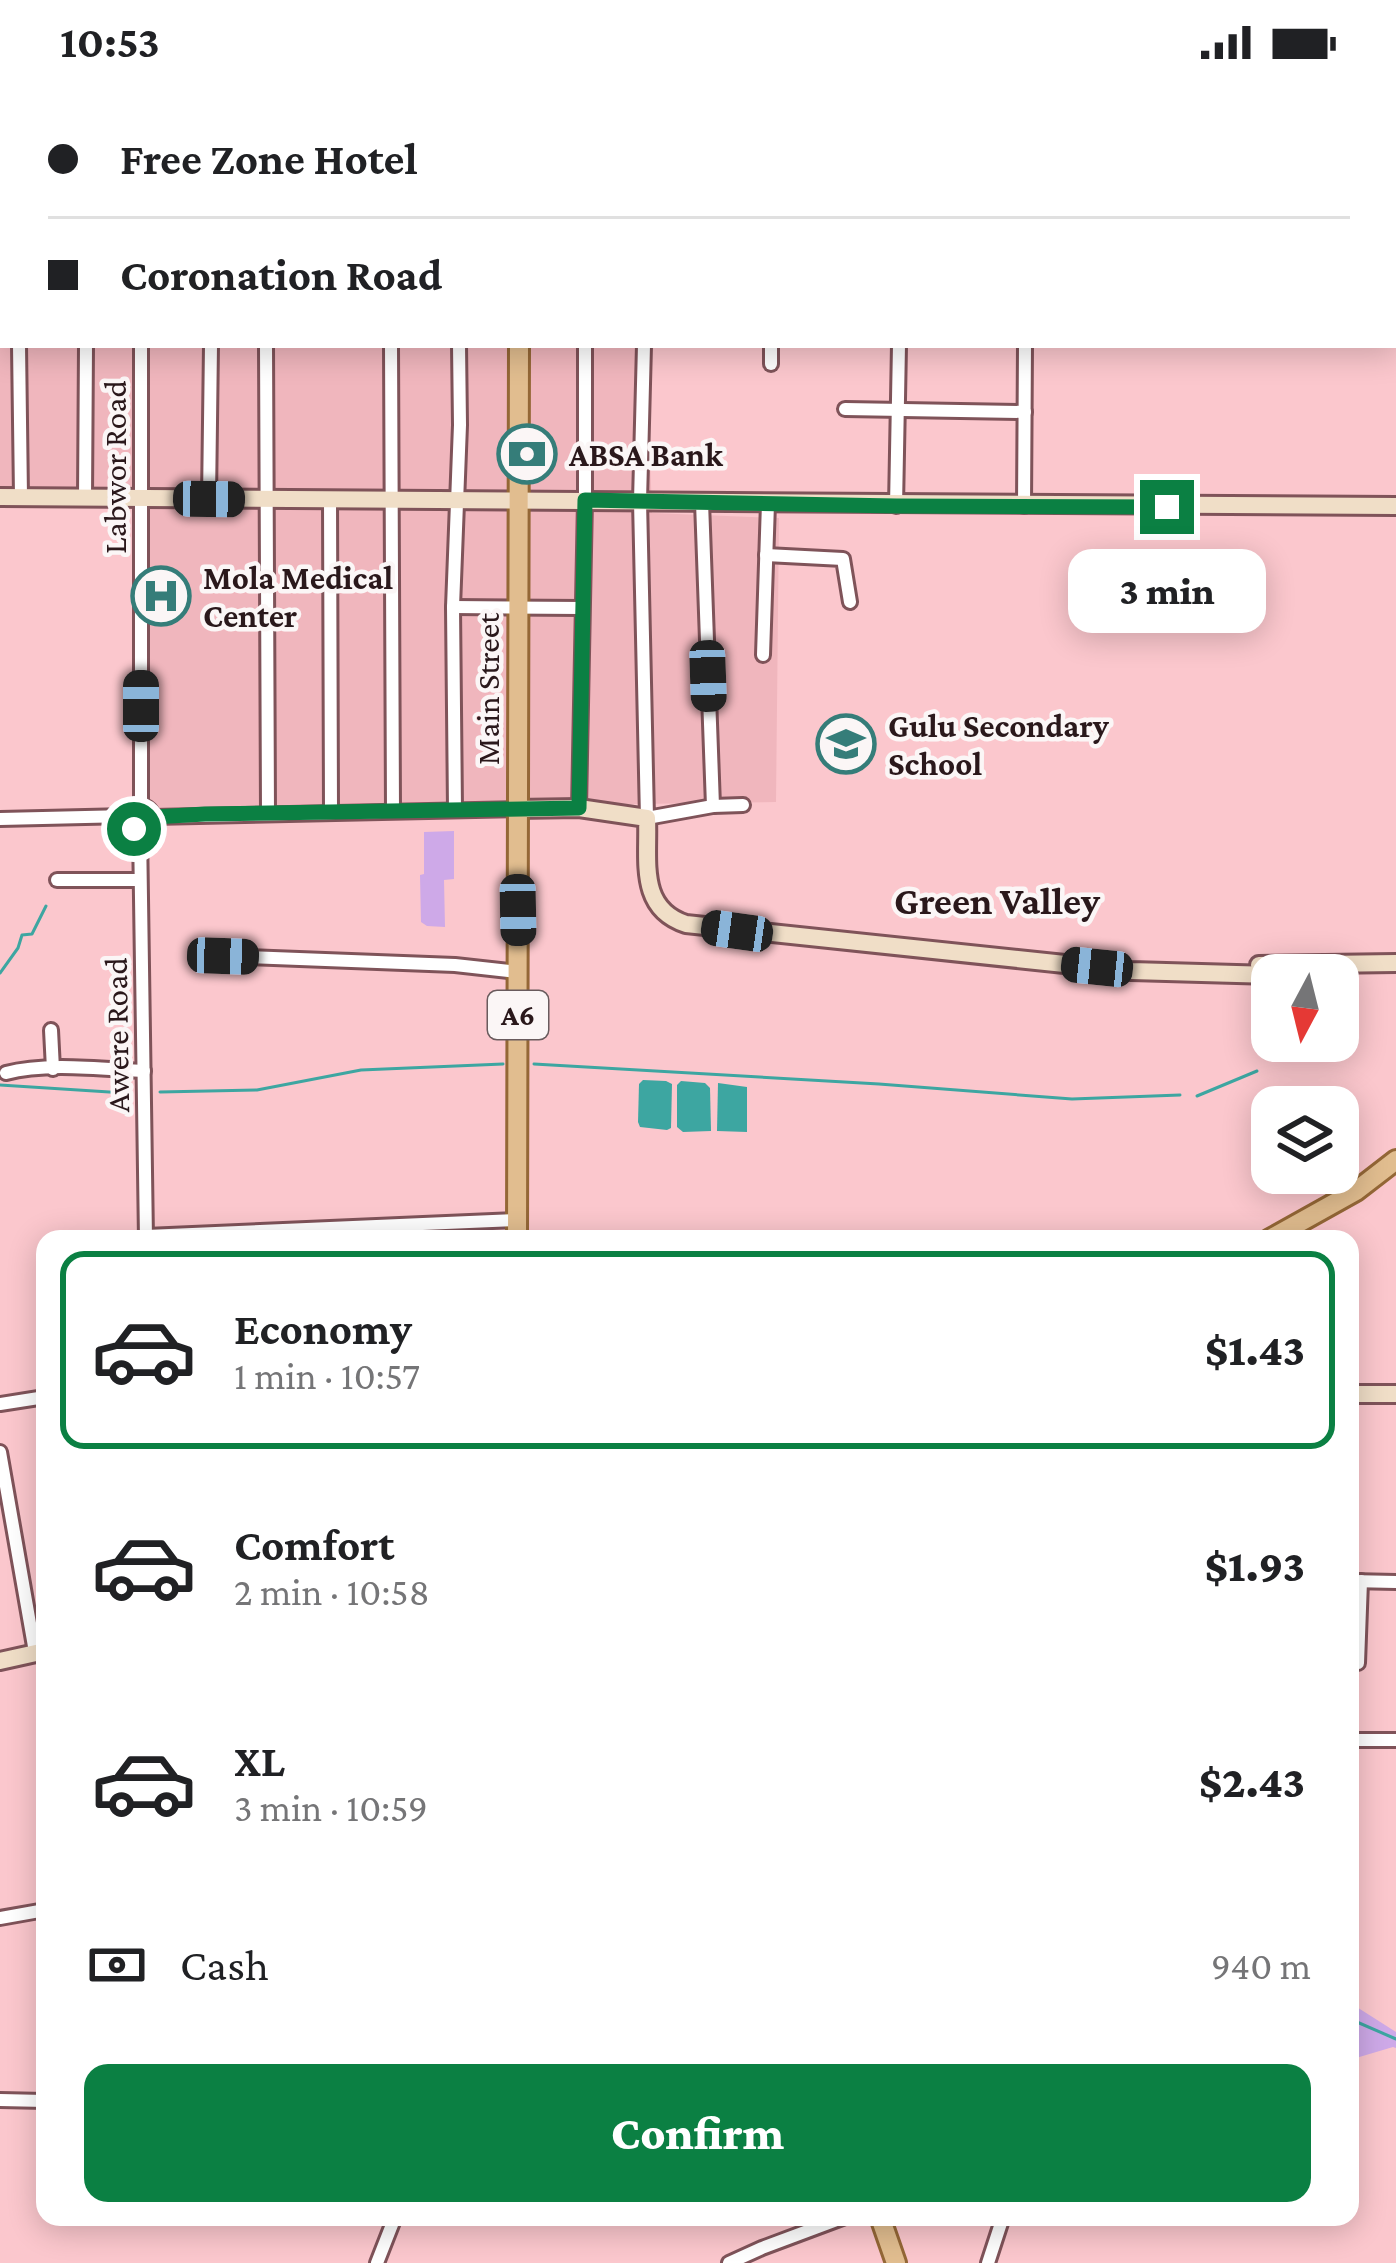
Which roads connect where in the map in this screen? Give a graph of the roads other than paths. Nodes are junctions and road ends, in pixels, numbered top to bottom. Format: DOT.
graph roads {
  1 [pos="19,348"];
  2 [pos="86,348"];
  3 [pos="141,348"];
  4 [pos="211,348"];
  5 [pos="266,348"];
  6 [pos="391,348"];
  7 [pos="459,348"];
  8 [pos="519,348"];
  9 [pos="585,348"];
  10 [pos="644,348"];
  11 [pos="771,348"];
  12 [pos="898,348"];
  13 [pos="1025,348"];
  14 [pos="771,364"];
  15 [pos="845,410"];
  16 [pos="899,410"];
  17 [pos="1025,412"];
  18 [pos="0,496"];
  19 [pos="21,496"];
  20 [pos="85,497"];
  21 [pos="140,497"];
  22 [pos="457,498"];
  23 [pos="209,499"];
  24 [pos="265,499"];
  25 [pos="330,499"];
  26 [pos="394,499"];
  27 [pos="518,500"];
  28 [pos="585,500"];
  29 [pos="640,501"];
  30 [pos="702,502"];
  31 [pos="768,503"];
  32 [pos="896,506"];
  33 [pos="1024,506"];
  34 [pos="1396,506"];
  35 [pos="766,555"];
  36 [pos="850,602"];
  37 [pos="453,607"];
  38 [pos="518,608"];
  39 [pos="582,608"];
  40 [pos="763,655"];
  41 [pos="141,805"];
  42 [pos="743,805"];
  43 [pos="713,806"];
  44 [pos="579,808"];
  45 [pos="516,809"];
  46 [pos="454,810"];
  47 [pos="393,811"];
  48 [pos="331,812"];
  49 [pos="268,813"];
  50 [pos="128,816"];
  51 [pos="153,817"];
  52 [pos="647,818"];
  53 [pos="0,819"];
  54 [pos="140,830"];
  55 [pos="57,880"];
  56 [pos="140,880"];
  57 [pos="223,956"];
  58 [pos="1064,959"];
  59 [pos="1396,963"];
  60 [pos="518,971"];
  61 [pos="1251,974"];
  62 [pos="1396,974"];
  63 [pos="1359,975"];
  64 [pos="51,1030"];
  65 [pos="53,1069"];
  66 [pos="144,1071"];
  67 [pos="6,1073"];
  68 [pos="1396,1160"];
  69 [pos="146,1230"];
  70 [pos="517,1230"];
  71 [pos="1286,1230"];
  72 [pos="1359,1394"];
  73 [pos="1396,1394"];
  74 [pos="36,1398"];
  75 [pos="0,1404"];
  76 [pos="0,1452"];
  77 [pos="1359,1581"];
  78 [pos="1396,1582"];
  79 [pos="36,1631"];
  80 [pos="36,1652"];
  81 [pos="0,1660"];
  82 [pos="1359,1740"];
  83 [pos="1396,1740"];
  84 [pos="36,1912"];
  85 [pos="0,1918"];
  86 [pos="0,2100"];
  87 [pos="36,2101"];
  88 [pos="391,2226"];
  89 [pos="821,2226"];
  90 [pos="883,2226"];
  91 [pos="1000,2226"];
  92 [pos="377,2263"];
  93 [pos="729,2263"];
  94 [pos="896,2263"];
  95 [pos="988,2263"];
  1 -- 19 [label="street"];
  2 -- 20 [label="street"];
  3 -- 21 [label="street, Labwor Road"];
  4 -- 23 [label="street"];
  5 -- 24 [label="street"];
  6 -- 26 [label="street"];
  7 -- 22 [label="street"];
  8 -- 27 [label="main road, A6"];
  9 -- 28 [label="street"];
  10 -- 29 [label="street"];
  11 -- 14 [label="street"];
  12 -- 16 [label="street"];
  13 -- 17 [label="street"];
  15 -- 16 [label="street"];
  16 -- 17 [label="street"];
  16 -- 32 [label="street"];
  17 -- 33 [label="street"];
  18 -- 19 [label="main road"];
  19 -- 20 [label="main road"];
  20 -- 21 [label="main road"];
  21 -- 23 [label="main road"];
  21 -- 41 [label="street, Labwor Road"];
  22 -- 26 [label="main road"];
  22 -- 27 [label="main road"];
  22 -- 37 [label="street"];
  23 -- 24 [label="main road"];
  24 -- 25 [label="main road"];
  24 -- 49 [label="street"];
  25 -- 26 [label="main road"];
  25 -- 48 [label="street"];
  26 -- 47 [label="street"];
  27 -- 28 [label="main road"];
  27 -- 38 [label="main road, Main Street / A6"];
  28 -- 29 [label="main road"];
  28 -- 39 [label="street"];
  29 -- 30 [label="main road"];
  29 -- 52 [label="street"];
  30 -- 31 [label="main road"];
  30 -- 43 [label="street"];
  31 -- 32 [label="main road"];
  31 -- 35 [label="street"];
  32 -- 33 [label="main road"];
  33 -- 34 [label="main road"];
  35 -- 36 [label="street"];
  35 -- 40 [label="street"];
  37 -- 38 [label="street"];
  37 -- 46 [label="street"];
  38 -- 39 [label="street"];
  38 -- 45 [label="main road, Main Street / A6"];
  39 -- 44 [label="street"];
  41 -- 50 [label="street"];
  41 -- 51 [label="street"];
  42 -- 43 [label="street"];
  43 -- 52 [label="street"];
  44 -- 45 [label="main road"];
  44 -- 52 [label="main road"];
  45 -- 46 [label="street"];
  45 -- 60 [label="main road, Main Street / A6"];
  46 -- 47 [label="street"];
  47 -- 48 [label="street"];
  48 -- 49 [label="street"];
  49 -- 51 [label="street"];
  50 -- 53 [label="street"];
  50 -- 54 [label="street"];
  51 -- 54 [label="street"];
  52 -- 58 [label="main road"];
  54 -- 56 [label="street, Awere Road"];
  55 -- 56 [label="street"];
  56 -- 66 [label="street, Awere Road"];
  57 -- 60 [label="street"];
  58 -- 59 [label="main road"];
  58 -- 61 [label="main road"];
  60 -- 70 [label="main road, Main Street / A6"];
  62 -- 63 [label="main road"];
  64 -- 65 [label="street"];
  65 -- 66 [label="street"];
  65 -- 67 [label="street"];
  66 -- 69 [label="street, Awere Road"];
  68 -- 71 [label="main road"];
  72 -- 73 [label="main road"];
  74 -- 75 [label="street"];
  76 -- 79 [label="street"];
  77 -- 78 [label="street"];
  80 -- 81 [label="main road"];
  82 -- 83 [label="street"];
  84 -- 85 [label="street"];
  86 -- 87 [label="street"];
  88 -- 92 [label="street"];
  89 -- 93 [label="street"];
  90 -- 94 [label="main road"];
  91 -- 95 [label="street"];
}
